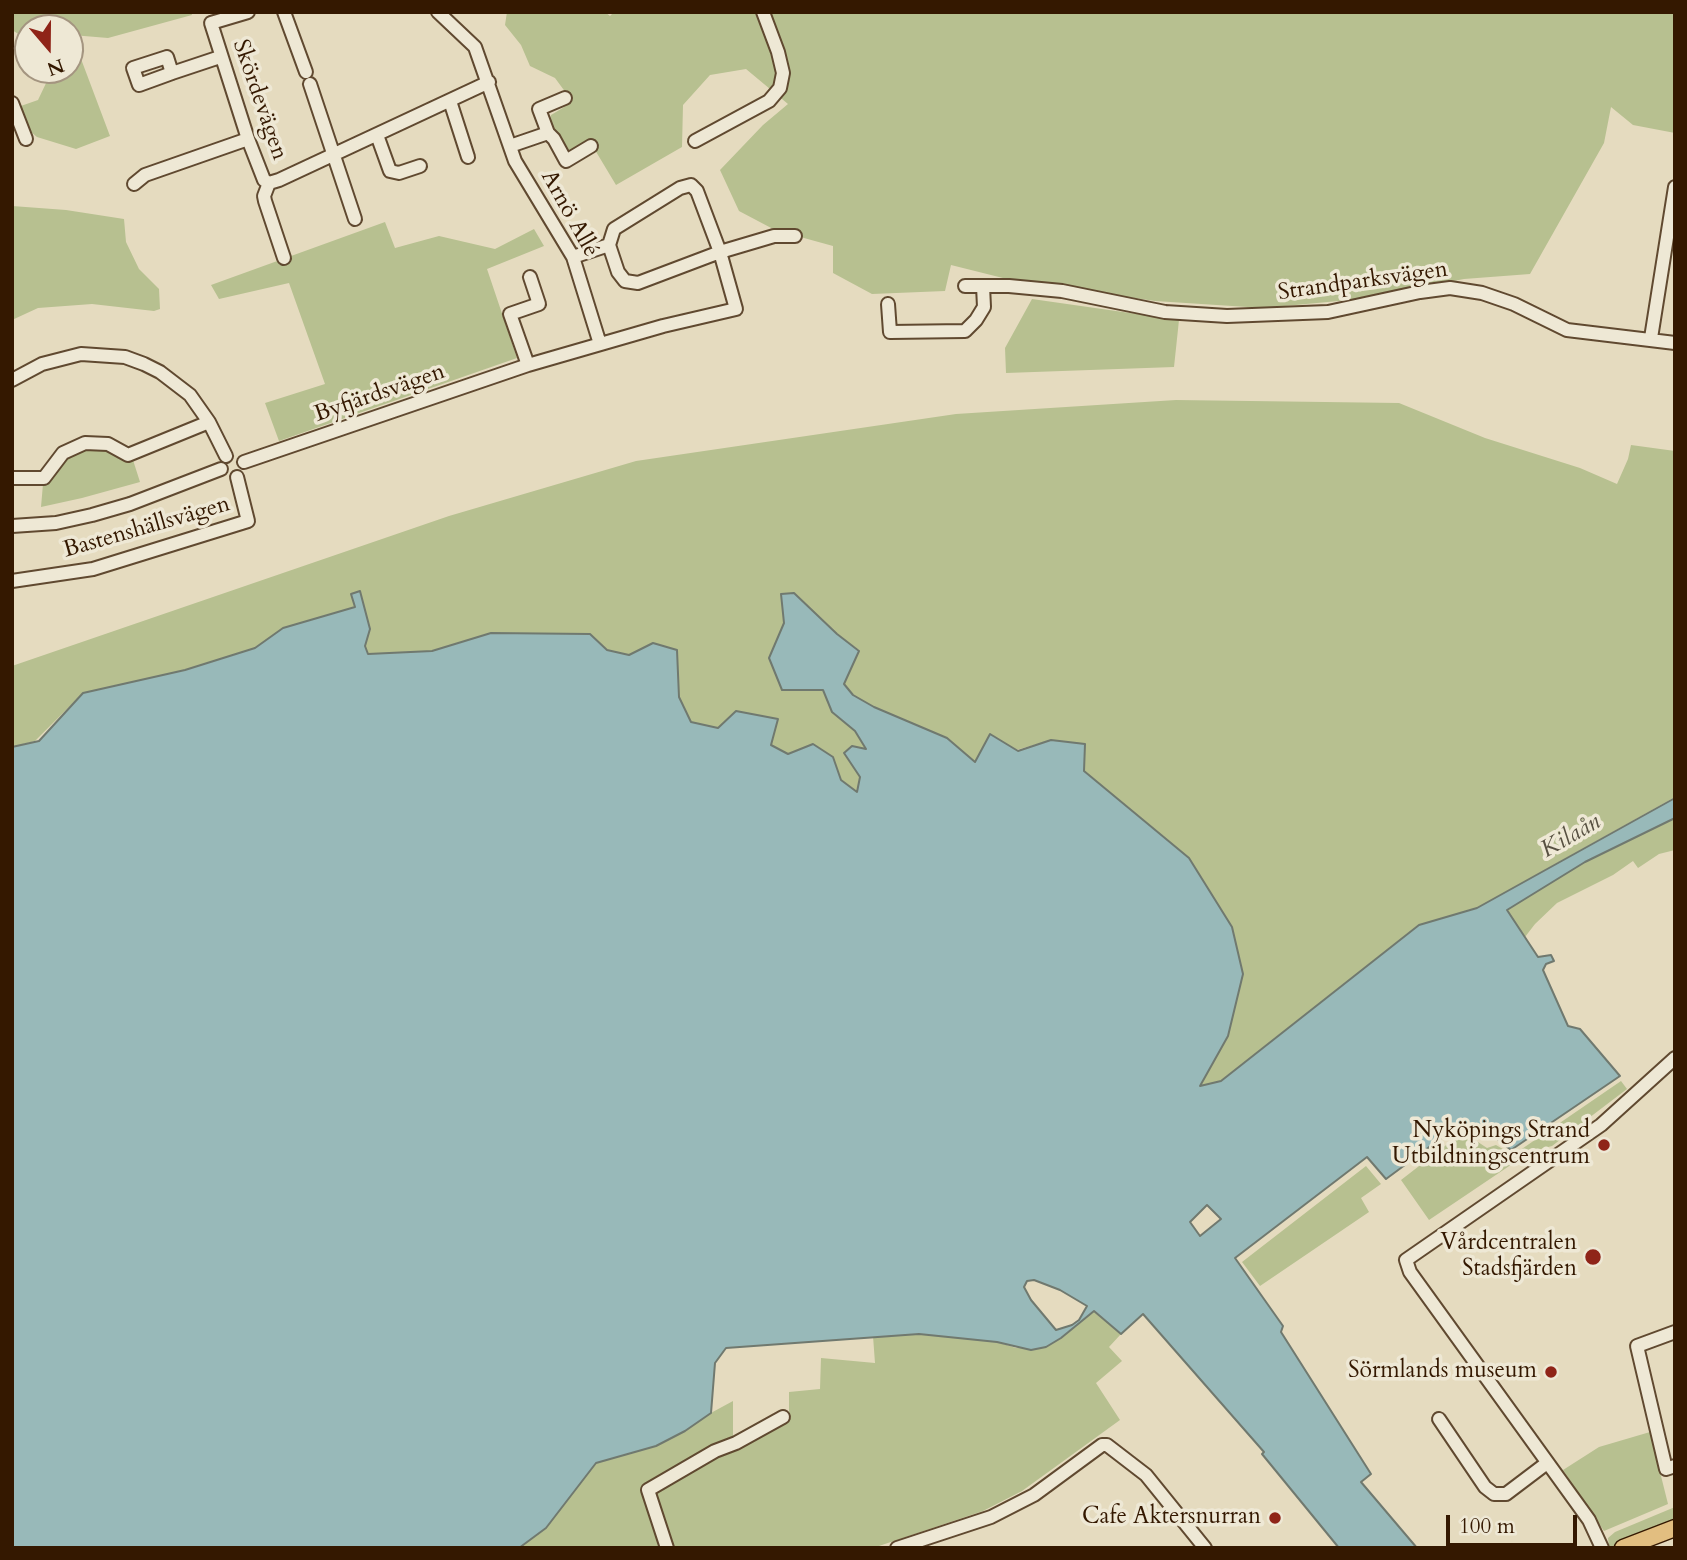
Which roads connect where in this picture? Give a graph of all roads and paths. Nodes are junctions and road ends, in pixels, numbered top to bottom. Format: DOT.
graph roads {
  1 [pos="247,12"];
  2 [pos="284,12"];
  3 [pos="438,12"];
  4 [pos="763,12"];
  5 [pos="210,18"];
  6 [pos="220,57"];
  7 [pos="172,73"];
  8 [pos="488,82"];
  9 [pos="565,98"];
  10 [pos="450,101"];
  11 [pos="12,103"];
  12 [pos="548,133"];
  13 [pos="377,135"];
  14 [pos="26,139"];
  15 [pos="248,139"];
  16 [pos="695,141"];
  17 [pos="510,146"];
  18 [pos="591,146"];
  19 [pos="334,155"];
  20 [pos="468,157"];
  21 [pos="420,166"];
  22 [pos="269,183"];
  23 [pos="134,184"];
  24 [pos="1675,187"];
  25 [pos="355,219"];
  26 [pos="795,236"];
  27 [pos="1671,244"];
  28 [pos="609,245"];
  29 [pos="720,252"];
  30 [pos="573,257"];
  31 [pos="284,258"];
  32 [pos="530,277"];
  33 [pos="965,286"];
  34 [pos="983,286"];
  35 [pos="888,304"];
  36 [pos="1651,338"];
  37 [pos="1675,343"];
  38 [pos="600,344"];
  39 [pos="528,365"];
  40 [pos="12,380"];
  41 [pos="209,422"];
  42 [pos="226,456"];
  43 [pos="244,462"];
  44 [pos="221,469"];
  45 [pos="237,477"];
  46 [pos="12,478"];
  47 [pos="12,526"];
  48 [pos="12,581"];
  49 [pos="1675,1058"];
  50 [pos="1675,1332"];
  51 [pos="783,1417"];
  52 [pos="1438,1419"];
  53 [pos="1547,1463"];
  54 [pos="1670,1467"];
  55 [pos="1675,1528"];
  56 [pos="1675,1534"];
  57 [pos="667,1548"];
  58 [pos="897,1548"];
  59 [pos="1205,1548"];
  60 [pos="1602,1548"];
  61 [pos="1623,1548"];
  62 [pos="1643,1548"];
  1 -- 5 [label="street, Skördevägen"];
  2 -- 19 [label="street"];
  3 -- 8 [label="street, Arnö Allé"];
  4 -- 16 [label="street"];
  5 -- 6 [label="street, Skördevägen"];
  6 -- 7 [label="street"];
  6 -- 15 [label="street, Skördevägen"];
  8 -- 10 [label="street, Skördevägen"];
  8 -- 17 [label="street, Arnö Allé"];
  9 -- 12 [label="street, Arnö Allé"];
  10 -- 13 [label="street, Skördevägen"];
  10 -- 20 [label="street"];
  11 -- 14 [label="street"];
  12 -- 17 [label="street, Arnö Allé"];
  12 -- 18 [label="street, Arnö Allé"];
  13 -- 19 [label="street, Skördevägen"];
  13 -- 21 [label="street"];
  15 -- 22 [label="street, Skördevägen"];
  15 -- 23 [label="street"];
  17 -- 30 [label="street, Arnö Allé"];
  19 -- 22 [label="street, Skördevägen"];
  19 -- 25 [label="street"];
  22 -- 31 [label="street, Skördevägen"];
  24 -- 27 [label="street"];
  26 -- 29 [label="street"];
  27 -- 36 [label="street"];
  28 -- 29 [label="street"];
  28 -- 29 [label="street"];
  28 -- 30 [label="street"];
  29 -- 38 [label="street, Byfjärdsvägen"];
  30 -- 38 [label="street, Arnö Allé"];
  32 -- 39 [label="street"];
  33 -- 34 [label="street, Strandparksvägen"];
  34 -- 35 [label="street"];
  34 -- 36 [label="street, Strandparksvägen"];
  36 -- 37 [label="street, Strandparksvägen"];
  38 -- 39 [label="street, Byfjärdsvägen"];
  39 -- 43 [label="street, Byfjärdsvägen"];
  40 -- 41 [label="street"];
  41 -- 42 [label="street"];
  41 -- 46 [label="street"];
  42 -- 43 [label="street"];
  42 -- 44 [label="street"];
  43 -- 45 [label="street"];
  44 -- 45 [label="street"];
  44 -- 47 [label="street"];
  45 -- 48 [label="street, Bastenshällsvägen"];
  49 -- 53 [label="street"];
  50 -- 54 [label="street"];
  51 -- 57 [label="street"];
  52 -- 53 [label="street"];
  53 -- 60 [label="street"];
  55 -- 61 [label="main road"];
  56 -- 62 [label="main road"];
  58 -- 59 [label="street"];
}
